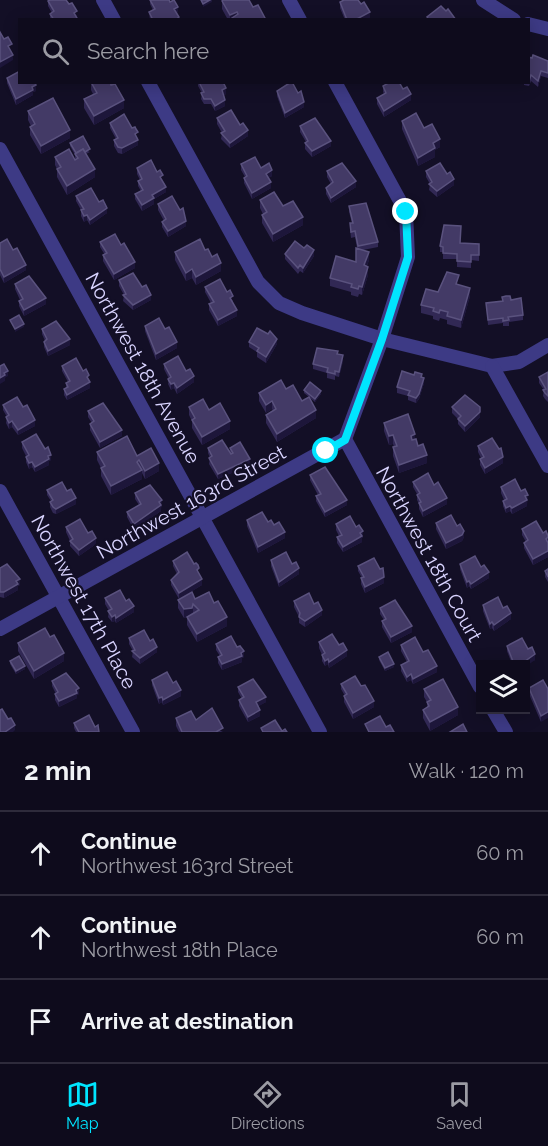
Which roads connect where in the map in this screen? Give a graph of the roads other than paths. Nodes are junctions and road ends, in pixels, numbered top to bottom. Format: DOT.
graph roads {
  1 [pos="103,0"];
  2 [pos="289,0"];
  3 [pos="483,0"];
  4 [pos="113,18"];
  5 [pos="299,18"];
  6 [pos="511,18"];
  7 [pos="530,24"];
  8 [pos="548,29"];
  9 [pos="149,84"];
  10 [pos="336,84"];
  11 [pos="0,149"];
  12 [pos="382,339"];
  13 [pos="548,345"];
  14 [pos="492,366"];
  15 [pos="345,440"];
  16 [pos="548,466"];
  17 [pos="0,491"];
  18 [pos="202,517"];
  19 [pos="58,597"];
  20 [pos="0,629"];
  21 [pos="476,680"];
  22 [pos="495,714"];
  23 [pos="134,732"];
  24 [pos="320,732"];
  25 [pos="506,732"];
  1 -- 4 [label="street"];
  2 -- 5 [label="street"];
  3 -- 6 [label="street"];
  7 -- 8 [label="street"];
  9 -- 12 [label="street"];
  10 -- 12 [label="street"];
  11 -- 18 [label="street, Northwest 18th Avenue"];
  12 -- 14 [label="street"];
  12 -- 15 [label="street"];
  13 -- 14 [label="street"];
  14 -- 16 [label="street"];
  15 -- 18 [label="street, Northwest 163rd Street"];
  15 -- 21 [label="street, Northwest 18th Court"];
  17 -- 19 [label="street, Northwest 17th Place"];
  18 -- 19 [label="street, Northwest 163rd Street"];
  18 -- 24 [label="street, Northwest 18th Avenue"];
  19 -- 20 [label="street, Northwest 163rd Street"];
  19 -- 23 [label="street, Northwest 17th Place"];
  22 -- 25 [label="street"];
}
